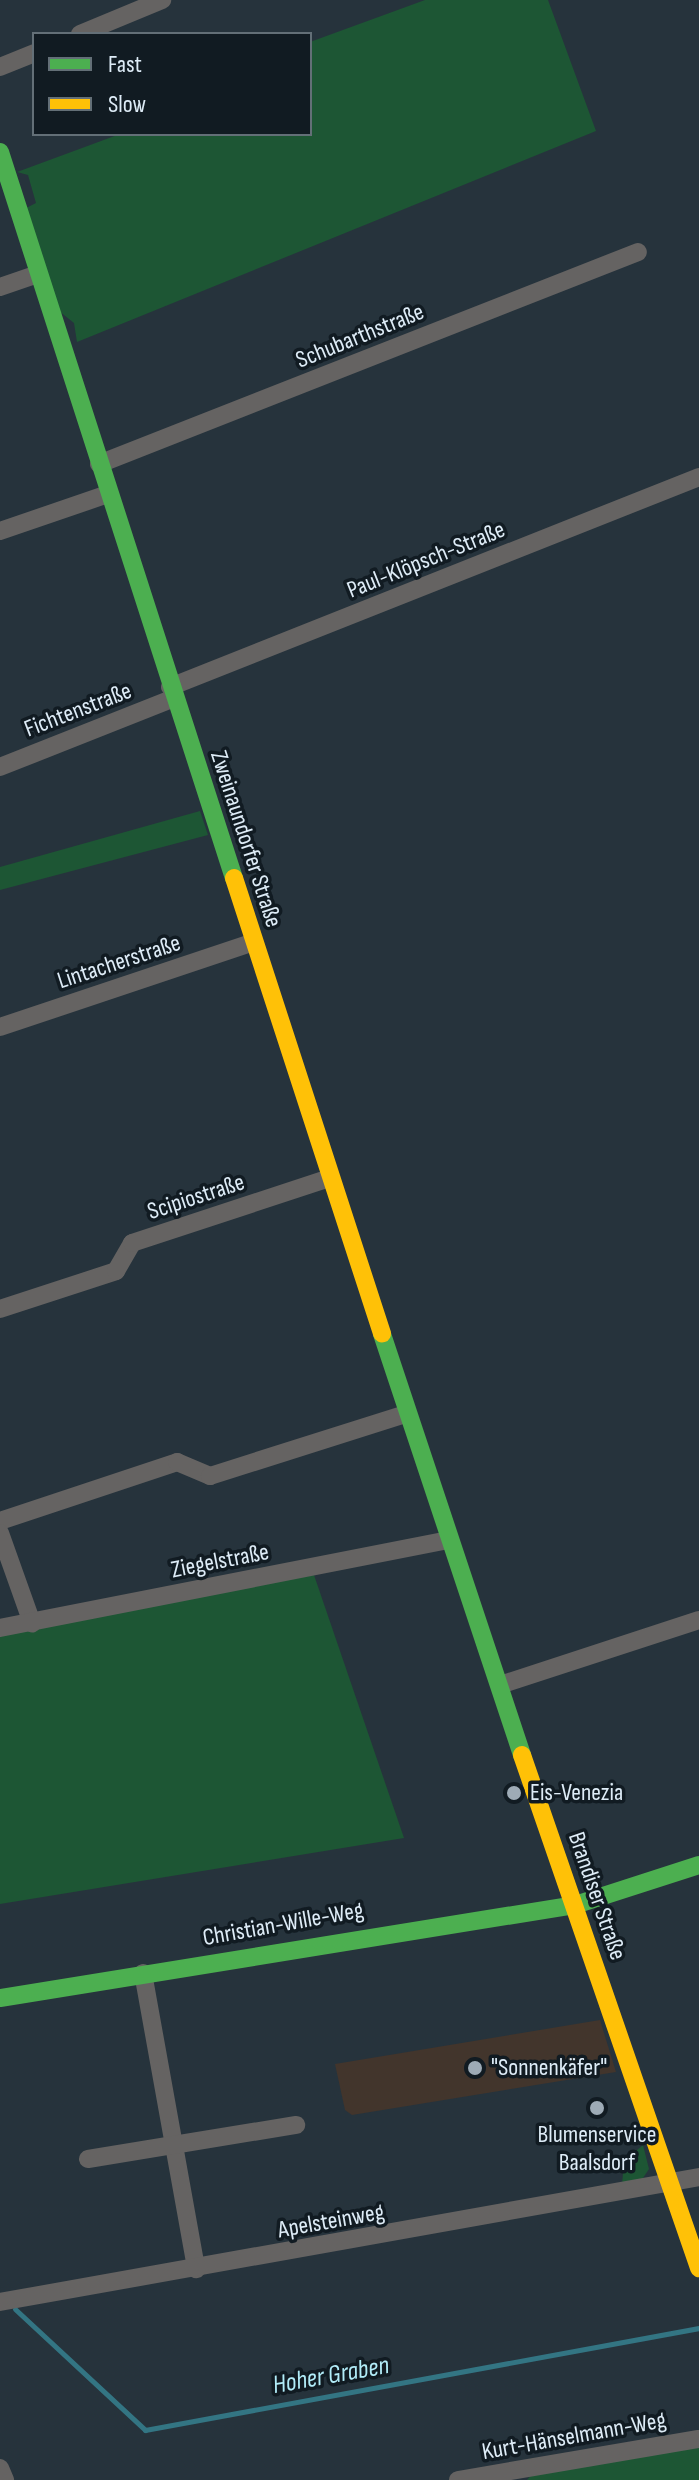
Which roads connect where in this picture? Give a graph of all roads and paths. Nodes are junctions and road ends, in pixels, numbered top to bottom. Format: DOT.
graph roads {
  1 [pos="162,0"];
  2 [pos="85,32"];
  3 [pos="32,54"];
  4 [pos="0,67"];
  5 [pos="0,152"];
  6 [pos="638,252"];
  7 [pos="38,274"];
  8 [pos="0,287"];
  9 [pos="99,464"];
  10 [pos="699,477"];
  11 [pos="108,494"];
  12 [pos="0,531"];
  13 [pos="172,693"];
  14 [pos="0,767"];
  15 [pos="254,942"];
  16 [pos="0,1027"];
  17 [pos="330,1178"];
  18 [pos="0,1309"];
  19 [pos="406,1414"];
  20 [pos="0,1521"];
  21 [pos="0,1533"];
  22 [pos="448,1540"];
  23 [pos="699,1620"];
  24 [pos="32,1623"];
  25 [pos="0,1628"];
  26 [pos="500,1685"];
  27 [pos="699,1865"];
  28 [pos="575,1905"];
  29 [pos="143,1973"];
  30 [pos="0,1998"];
  31 [pos="296,2125"];
  32 [pos="173,2144"];
  33 [pos="88,2159"];
  34 [pos="699,2177"];
  35 [pos="671,2186"];
  36 [pos="699,2268"];
  37 [pos="196,2269"];
  38 [pos="0,2302"];
  39 [pos="699,2439"];
  40 [pos="0,2468"];
  41 [pos="514,2476"];
  42 [pos="5,2480"];
  43 [pos="458,2480"];
  1 -- 2 [label="street"];
  3 -- 4 [label="street"];
  5 -- 7 [label="street, Zweinaundorfer Straße"];
  6 -- 9 [label="street, Schubarthstraße"];
  7 -- 8 [label="street"];
  7 -- 9 [label="street, Zweinaundorfer Straße"];
  9 -- 11 [label="street, Zweinaundorfer Straße"];
  10 -- 13 [label="street, Paul-Klöpsch-Straße"];
  11 -- 12 [label="street"];
  11 -- 13 [label="street, Zweinaundorfer Straße"];
  13 -- 14 [label="street, Fichtenstraße"];
  13 -- 15 [label="street, Zweinaundorfer Straße"];
  15 -- 16 [label="street, Lintacherstraße"];
  15 -- 17 [label="street, Zweinaundorfer Straße"];
  17 -- 18 [label="street, Scipiostraße"];
  17 -- 19 [label="street, Zweinaundorfer Straße"];
  19 -- 20 [label="street"];
  19 -- 22 [label="street, Zweinaundorfer Straße"];
  21 -- 24 [label="street"];
  22 -- 24 [label="street, Ziegelstraße"];
  22 -- 26 [label="street, Brandiser Straße"];
  23 -- 26 [label="street"];
  24 -- 25 [label="street, Ziegelstraße"];
  26 -- 28 [label="street, Brandiser Straße"];
  27 -- 28 [label="street, Christian-Wille-Weg"];
  28 -- 29 [label="street, Christian-Wille-Weg"];
  28 -- 35 [label="street, Brandiser Straße"];
  29 -- 30 [label="street, Christian-Wille-Weg"];
  29 -- 32 [label="street"];
  31 -- 32 [label="street"];
  32 -- 33 [label="street"];
  32 -- 37 [label="street"];
  34 -- 35 [label="street, Apelsteinweg"];
  35 -- 36 [label="street, Brandiser Straße"];
  35 -- 37 [label="street, Apelsteinweg"];
  37 -- 38 [label="street, Apelsteinweg"];
  39 -- 41 [label="street, Kurt-Hänselmann-Weg"];
  40 -- 42 [label="street"];
  41 -- 43 [label="street, Kurt-Hänselmann-Weg"];
}
